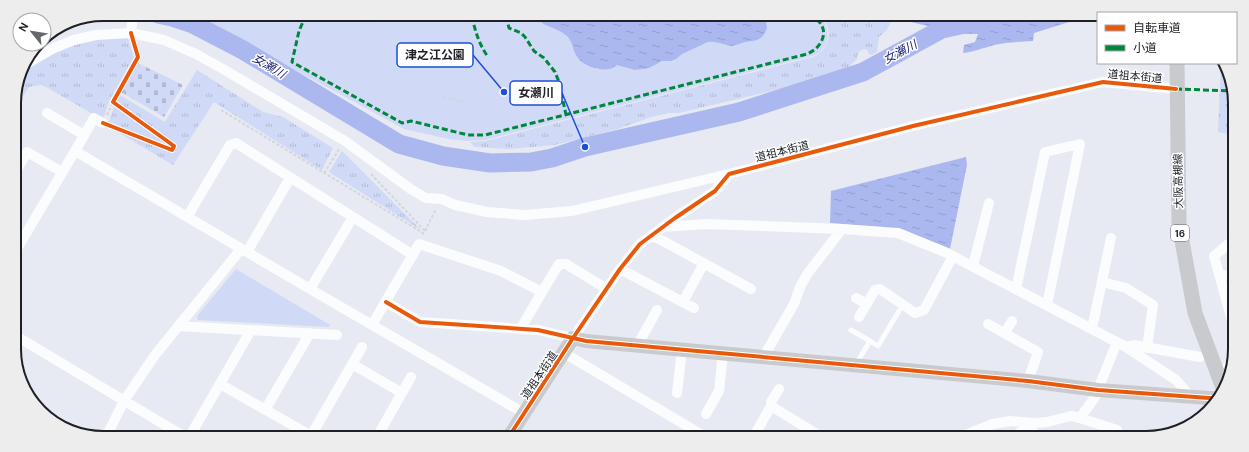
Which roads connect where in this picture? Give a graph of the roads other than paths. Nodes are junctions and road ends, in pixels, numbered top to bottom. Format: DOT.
graph roads {
  1 [pos="133,21"];
  2 [pos="132,30"];
  3 [pos="34,59"];
  4 [pos="1177,67"];
  5 [pos="1176,89"];
  6 [pos="47,113"];
  7 [pos="103,122"];
  8 [pos="84,135"];
  9 [pos="75,151"];
  10 [pos="21,162"];
  11 [pos="62,172"];
  12 [pos="729,174"];
  13 [pos="290,178"];
  14 [pos="989,203"];
  15 [pos="187,217"];
  16 [pos="353,217"];
  17 [pos="662,227"];
  18 [pos="842,229"];
  19 [pos="652,235"];
  20 [pos="1111,238"];
  21 [pos="21,242"];
  22 [pos="1228,244"];
  23 [pos="244,250"];
  24 [pos="413,255"];
  25 [pos="953,256"];
  26 [pos="704,263"];
  27 [pos="973,266"];
  28 [pos="620,269"];
  29 [pos="1219,274"];
  30 [pos="1228,275"];
  31 [pos="1102,282"];
  32 [pos="310,289"];
  33 [pos="607,289"];
  34 [pos="752,289"];
  35 [pos="1016,289"];
  36 [pos="542,292"];
  37 [pos="856,298"];
  38 [pos="386,302"];
  39 [pos="683,302"];
  40 [pos="867,304"];
  41 [pos="1047,305"];
  42 [pos="1228,306"];
  43 [pos="694,308"];
  44 [pos="657,310"];
  45 [pos="899,311"];
  46 [pos="859,317"];
  47 [pos="1012,321"];
  48 [pos="988,324"];
  49 [pos="178,326"];
  50 [pos="372,326"];
  51 [pos="521,328"];
  52 [pos="1092,329"];
  53 [pos="251,330"];
  54 [pos="851,330"];
  55 [pos="310,333"];
  56 [pos="1005,333"];
  57 [pos="337,335"];
  58 [pos="573,338"];
  59 [pos="21,339"];
  60 [pos="870,341"];
  61 [pos="1122,344"];
  62 [pos="637,346"];
  63 [pos="362,347"];
  64 [pos="1147,348"];
  65 [pos="682,350"];
  66 [pos="564,353"];
  67 [pos="723,353"];
  68 [pos="764,356"];
  69 [pos="1200,357"];
  70 [pos="352,364"];
  71 [pos="856,365"];
  72 [pos="411,377"];
  73 [pos="1028,381"];
  74 [pos="1221,383"];
  75 [pos="220,384"];
  76 [pos="779,389"];
  77 [pos="1098,390"];
  78 [pos="677,393"];
  79 [pos="402,394"];
  80 [pos="1191,397"];
  81 [pos="1212,398"];
  82 [pos="124,401"];
  83 [pos="772,406"];
  84 [pos="265,410"];
  85 [pos="524,414"];
  86 [pos="706,414"];
  87 [pos="1080,418"];
  88 [pos="165,430"];
  89 [pos="1117,430"];
  90 [pos="109,431"];
  91 [pos="192,431"];
  92 [pos="303,431"];
  93 [pos="314,431"];
  94 [pos="380,431"];
  95 [pos="513,431"];
  96 [pos="696,431"];
  97 [pos="757,431"];
  98 [pos="812,431"];
  99 [pos="975,431"];
  100 [pos="1021,431"];
  101 [pos="1031,431"];
  1 -- 2 [label="street"];
  2 -- 3 [label="street"];
  2 -- 12 [label="street"];
  4 -- 5 [label="main road, 大阪高槻線 / 16"];
  5 -- 12 [label="street, 道祖本街道"];
  5 -- 74 [label="main road, 大阪高槻線 / 16"];
  6 -- 8 [label="street"];
  7 -- 8 [label="street"];
  8 -- 9 [label="street"];
  9 -- 11 [label="street"];
  9 -- 15 [label="street"];
  10 -- 11 [label="street"];
  11 -- 21 [label="street"];
  12 -- 17 [label="street, 道祖本街道"];
  13 -- 15 [label="street"];
  13 -- 16 [label="street"];
  13 -- 23 [label="street"];
  14 -- 27 [label="street"];
  15 -- 23 [label="street"];
  16 -- 24 [label="street"];
  16 -- 32 [label="street"];
  17 -- 18 [label="street"];
  17 -- 19 [label="street, 道祖本街道"];
  18 -- 25 [label="street"];
  18 -- 68 [label="street"];
  19 -- 26 [label="street"];
  19 -- 28 [label="street, 道祖本街道"];
  20 -- 31 [label="street"];
  22 -- 29 [label="street"];
  23 -- 32 [label="street"];
  23 -- 49 [label="street"];
  24 -- 36 [label="street"];
  24 -- 38 [label="street"];
  25 -- 27 [label="street"];
  25 -- 40 [label="street"];
  26 -- 34 [label="street"];
  26 -- 39 [label="street"];
  27 -- 35 [label="street"];
  28 -- 33 [label="street, 道祖本街道"];
  28 -- 39 [label="street"];
  29 -- 30 [label="street"];
  29 -- 42 [label="street"];
  31 -- 52 [label="street"];
  31 -- 64 [label="street"];
  32 -- 50 [label="street"];
  33 -- 36 [label="street"];
  33 -- 58 [label="street, 道祖本街道"];
  35 -- 41 [label="street"];
  35 -- 41 [label="street"];
  36 -- 51 [label="street"];
  37 -- 40 [label="street"];
  38 -- 50 [label="street"];
  38 -- 51 [label="street"];
  39 -- 43 [label="street"];
  40 -- 46 [label="street"];
  41 -- 52 [label="street"];
  44 -- 62 [label="street"];
  45 -- 60 [label="lane"];
  47 -- 56 [label="street"];
  48 -- 56 [label="street"];
  49 -- 53 [label="street"];
  49 -- 82 [label="street"];
  50 -- 85 [label="street"];
  51 -- 58 [label="street"];
  52 -- 61 [label="street"];
  53 -- 55 [label="street"];
  53 -- 75 [label="street"];
  54 -- 60 [label="lane"];
  55 -- 57 [label="street"];
  55 -- 84 [label="street"];
  56 -- 73 [label="street"];
  58 -- 62 [label="street"];
  58 -- 66 [label="street, 道祖本街道"];
  59 -- 82 [label="street"];
  60 -- 71 [label="lane"];
  61 -- 64 [label="street"];
  61 -- 77 [label="street"];
  61 -- 80 [label="street"];
  62 -- 65 [label="street"];
  63 -- 70 [label="street"];
  64 -- 69 [label="street"];
  65 -- 67 [label="street"];
  65 -- 78 [label="street"];
  66 -- 85 [label="street, 道祖本街道"];
  66 -- 96 [label="street"];
  67 -- 68 [label="street"];
  67 -- 86 [label="street"];
  68 -- 71 [label="street"];
  70 -- 79 [label="street"];
  70 -- 93 [label="street"];
  71 -- 73 [label="street"];
  72 -- 79 [label="street"];
  73 -- 77 [label="street"];
  75 -- 84 [label="street"];
  75 -- 91 [label="street"];
  76 -- 83 [label="street"];
  77 -- 80 [label="street"];
  77 -- 87 [label="street"];
  79 -- 94 [label="street"];
  80 -- 81 [label="street"];
  82 -- 88 [label="street"];
  82 -- 90 [label="street"];
  83 -- 97 [label="street"];
  83 -- 98 [label="street"];
  84 -- 92 [label="street"];
  85 -- 95 [label="street, 道祖本街道"];
  87 -- 89 [label="street"];
  87 -- 99 [label="street"];
  100 -- 101 [label="street"];
}
